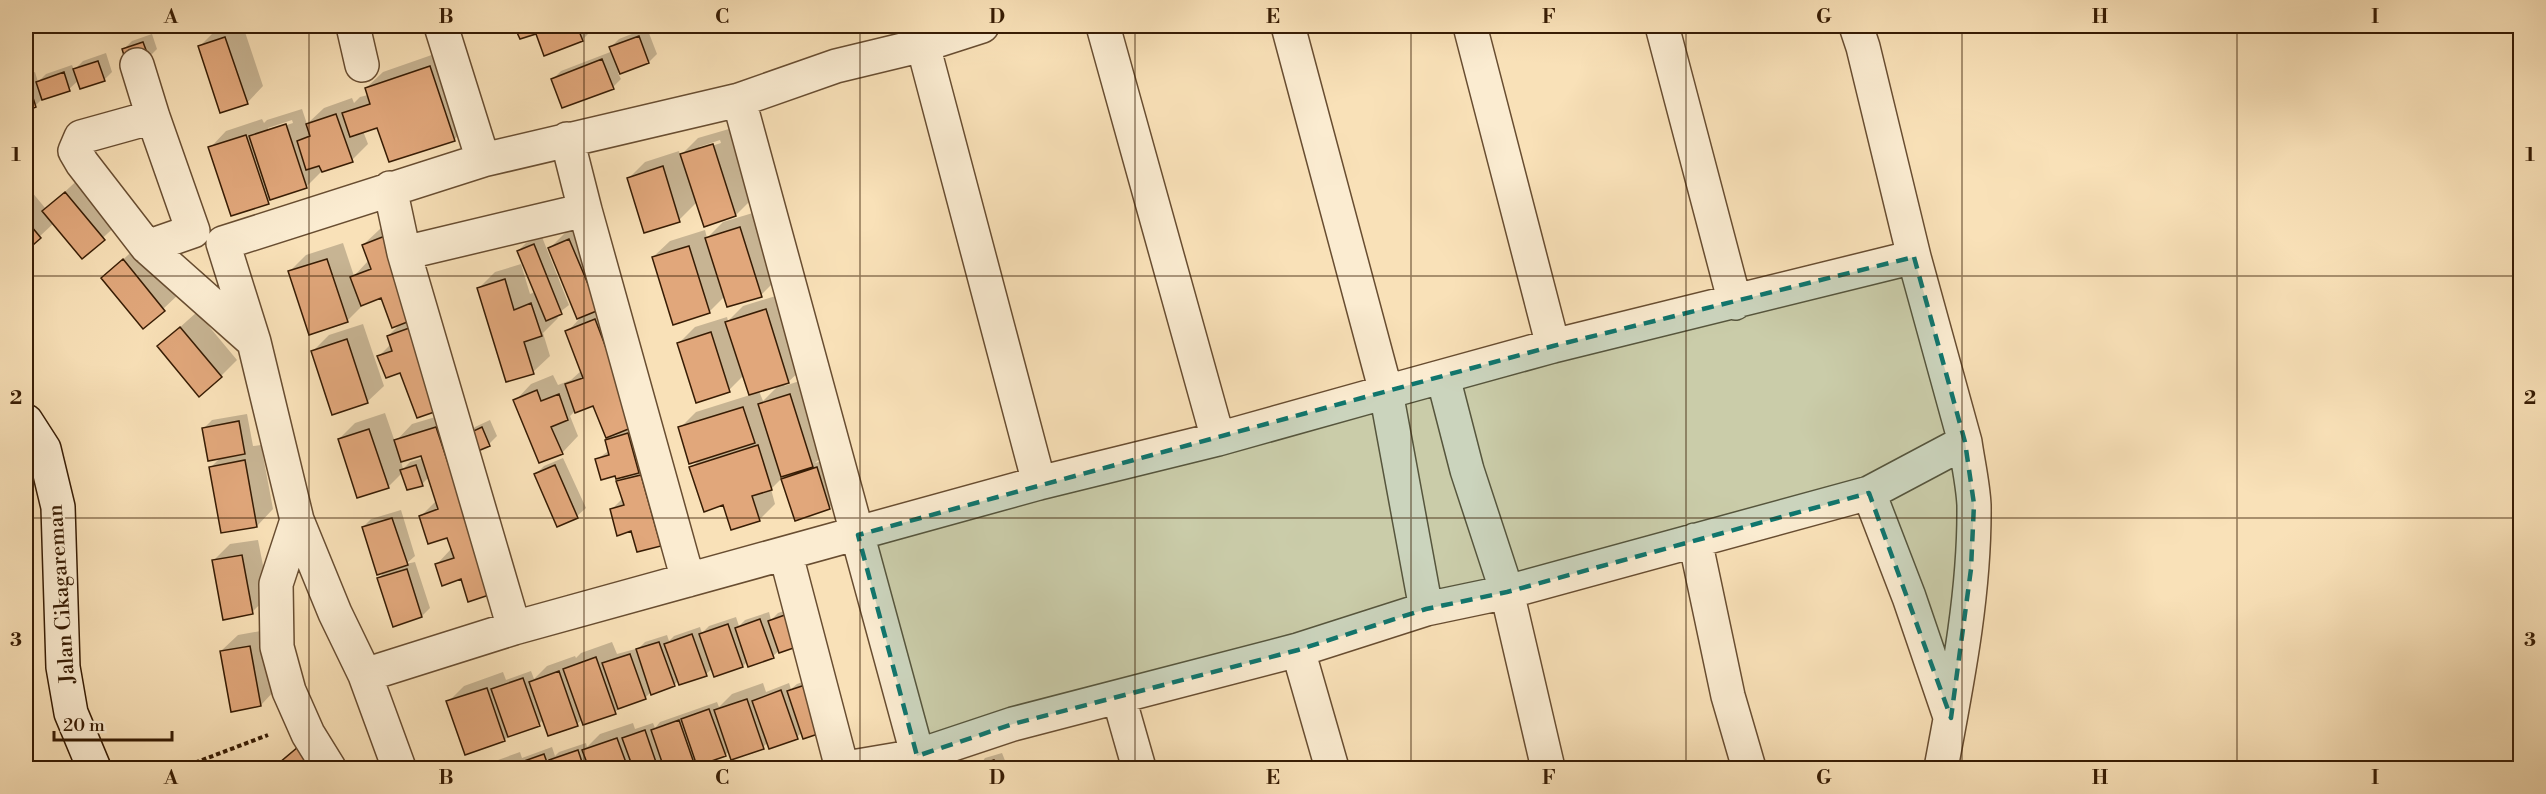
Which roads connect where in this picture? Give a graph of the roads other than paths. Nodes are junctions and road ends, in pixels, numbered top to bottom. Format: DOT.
graph roads {
  1 [pos="353,26"];
  2 [pos="441,26"];
  3 [pos="982,26"];
  4 [pos="1103,26"];
  5 [pos="1288,26"];
  6 [pos="1470,26"];
  7 [pos="1662,26"];
  8 [pos="1856,26"];
  9 [pos="923,45"];
  10 [pos="137,65"];
  11 [pos="362,65"];
  12 [pos="739,100"];
  13 [pos="153,117"];
  14 [pos="567,139"];
  15 [pos="483,160"];
  16 [pos="390,188"];
  17 [pos="585,210"];
  18 [pos="193,231"];
  19 [pos="223,243"];
  20 [pos="147,247"];
  21 [pos="404,253"];
  22 [pos="1914,257"];
  23 [pos="1735,303"];
  24 [pos="254,342"];
  25 [pos="1553,346"];
  26 [pos="1443,377"];
  27 [pos="1386,392"];
  28 [pos="26,421"];
  29 [pos="1218,439"];
  30 [pos="1965,442"];
  31 [pos="1039,483"];
  32 [pos="1869,493"];
  33 [pos="297,520"];
  34 [pos="858,535"];
  35 [pos="1695,540"];
  36 [pos="786,555"];
  37 [pos="688,580"];
  38 [pos="1507,592"];
  39 [pos="1426,609"];
  40 [pos="514,628"];
  41 [pos="1298,650"];
  42 [pos="365,675"];
  43 [pos="1119,698"];
  44 [pos="1950,718"];
  45 [pos="919,762"];
  46 [pos="94,768"];
  47 [pos="329,768"];
  48 [pos="399,768"];
  49 [pos="844,768"];
  50 [pos="1138,768"];
  51 [pos="1332,768"];
  52 [pos="1548,768"];
  53 [pos="1749,768"];
  54 [pos="1941,768"];
  1 -- 11 [label="street"];
  2 -- 15 [label="street"];
  3 -- 9 [label="street"];
  4 -- 29 [label="street"];
  5 -- 27 [label="street"];
  6 -- 25 [label="street"];
  7 -- 23 [label="street"];
  8 -- 22 [label="street"];
  9 -- 12 [label="street"];
  9 -- 31 [label="street"];
  10 -- 13 [label="street"];
  12 -- 14 [label="street"];
  12 -- 34 [label="street"];
  13 -- 18 [label="street"];
  13 -- 20 [label="street"];
  14 -- 15 [label="street"];
  14 -- 17 [label="street"];
  15 -- 16 [label="street"];
  16 -- 19 [label="street"];
  16 -- 21 [label="street"];
  17 -- 21 [label="street"];
  17 -- 37 [label="street"];
  18 -- 19 [label="street"];
  18 -- 20 [label="street"];
  19 -- 24 [label="street"];
  20 -- 24 [label="street"];
  21 -- 40 [label="street"];
  22 -- 23 [label="street"];
  22 -- 30 [label="street"];
  23 -- 25 [label="street"];
  24 -- 33 [label="street"];
  25 -- 26 [label="street"];
  26 -- 27 [label="street"];
  26 -- 38 [label="street"];
  27 -- 29 [label="street"];
  27 -- 39 [label="street"];
  28 -- 46 [label="street, Jalan Cikagareman"];
  29 -- 31 [label="street"];
  30 -- 32 [label="street"];
  30 -- 44 [label="street"];
  31 -- 34 [label="street"];
  32 -- 35 [label="street"];
  32 -- 44 [label="street"];
  33 -- 42 [label="street"];
  33 -- 47 [label="street"];
  34 -- 36 [label="street"];
  34 -- 45 [label="street"];
  35 -- 38 [label="street"];
  35 -- 53 [label="street"];
  36 -- 37 [label="street"];
  36 -- 49 [label="street"];
  37 -- 40 [label="street"];
  38 -- 39 [label="street"];
  38 -- 52 [label="street"];
  39 -- 41 [label="street"];
  40 -- 42 [label="street"];
  41 -- 43 [label="street"];
  41 -- 51 [label="street"];
  42 -- 48 [label="street"];
  43 -- 45 [label="street"];
  43 -- 50 [label="street"];
  44 -- 54 [label="street"];
  45 -- 49 [label="street"];
}
